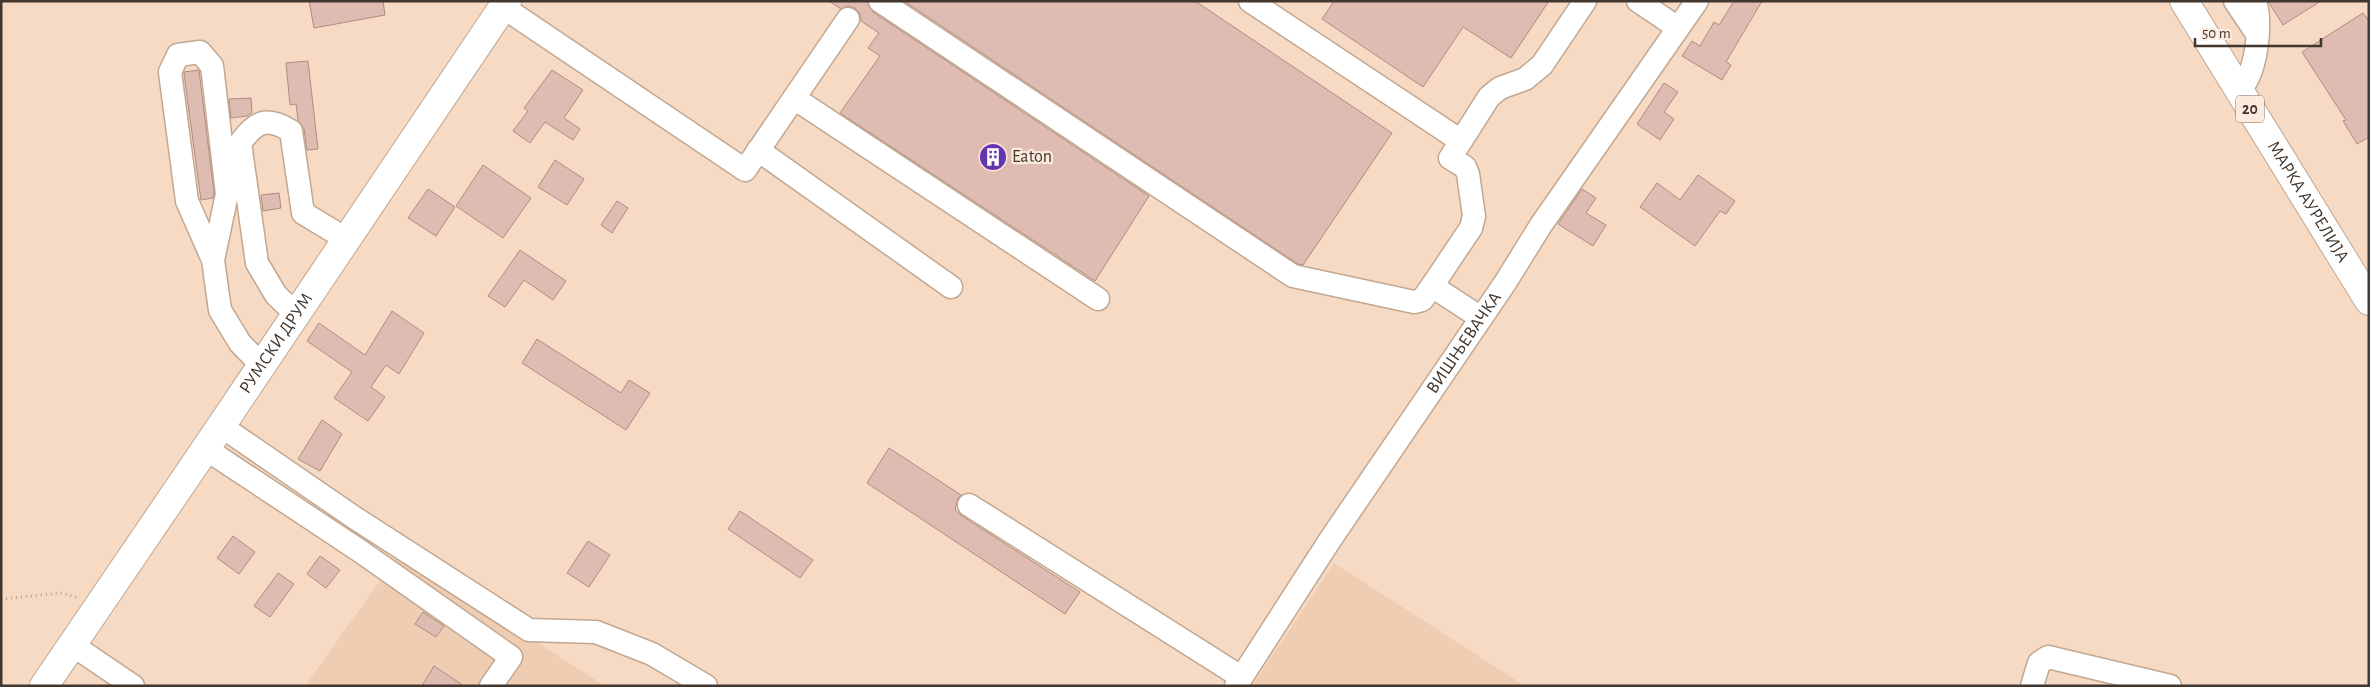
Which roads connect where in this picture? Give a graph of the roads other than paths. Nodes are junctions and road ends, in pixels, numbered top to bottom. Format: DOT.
graph roads {
  1 [pos="880,1"];
  2 [pos="1250,1"];
  3 [pos="1585,1"];
  4 [pos="1638,1"];
  5 [pos="1697,1"];
  6 [pos="2184,1"];
  7 [pos="2235,1"];
  8 [pos="2254,1"];
  9 [pos="505,4"];
  10 [pos="848,19"];
  11 [pos="1678,28"];
  12 [pos="2257,34"];
  13 [pos="2239,90"];
  14 [pos="794,98"];
  15 [pos="1461,141"];
  16 [pos="758,150"];
  17 [pos="346,239"];
  18 [pos="213,260"];
  19 [pos="1432,286"];
  20 [pos="951,287"];
  21 [pos="1098,299"];
  22 [pos="2369,301"];
  23 [pos="296,314"];
  24 [pos="1481,318"];
  25 [pos="262,366"];
  26 [pos="221,426"];
  27 [pos="206,449"];
  28 [pos="969,505"];
  29 [pos="72,644"];
  30 [pos="1239,682"];
  31 [pos="44,686"];
  32 [pos="133,686"];
  33 [pos="491,686"];
  34 [pos="706,686"];
  35 [pos="2032,686"];
  36 [pos="2170,686"];
  1 -- 19 [label="street"];
  2 -- 15 [label="street"];
  3 -- 15 [label="street"];
  4 -- 11 [label="street"];
  5 -- 11 [label="street, ВИШЊЕВАЧКА"];
  6 -- 13 [label="main road, МАРКА АУРЕЛИЈА / 20"];
  7 -- 12 [label="street"];
  8 -- 12 [label="street"];
  9 -- 16 [label="street"];
  9 -- 17 [label="main road, РУМСКИ ДРУМ"];
  10 -- 14 [label="street"];
  11 -- 24 [label="street, ВИШЊЕВАЧКА"];
  12 -- 13 [label="street"];
  13 -- 22 [label="main road, МАРКА АУРЕЛИЈА / 20"];
  14 -- 16 [label="street"];
  14 -- 21 [label="street"];
  15 -- 19 [label="street"];
  16 -- 20 [label="street"];
  17 -- 23 [label="main road, РУМСКИ ДРУМ"];
  17 -- 23 [label="street"];
  18 -- 18 [label="street"];
  18 -- 25 [label="street"];
  19 -- 24 [label="street"];
  23 -- 25 [label="main road, РУМСКИ ДРУМ"];
  24 -- 30 [label="street, ВИШЊЕВАЧКА"];
  25 -- 26 [label="main road, РУМСКИ ДРУМ"];
  26 -- 27 [label="main road, РУМСКИ ДРУМ"];
  26 -- 34 [label="street"];
  27 -- 29 [label="main road, РУМСКИ ДРУМ"];
  27 -- 33 [label="street"];
  28 -- 30 [label="street"];
  29 -- 31 [label="main road, РУМСКИ ДРУМ"];
  29 -- 32 [label="street"];
  35 -- 36 [label="street"];
}
